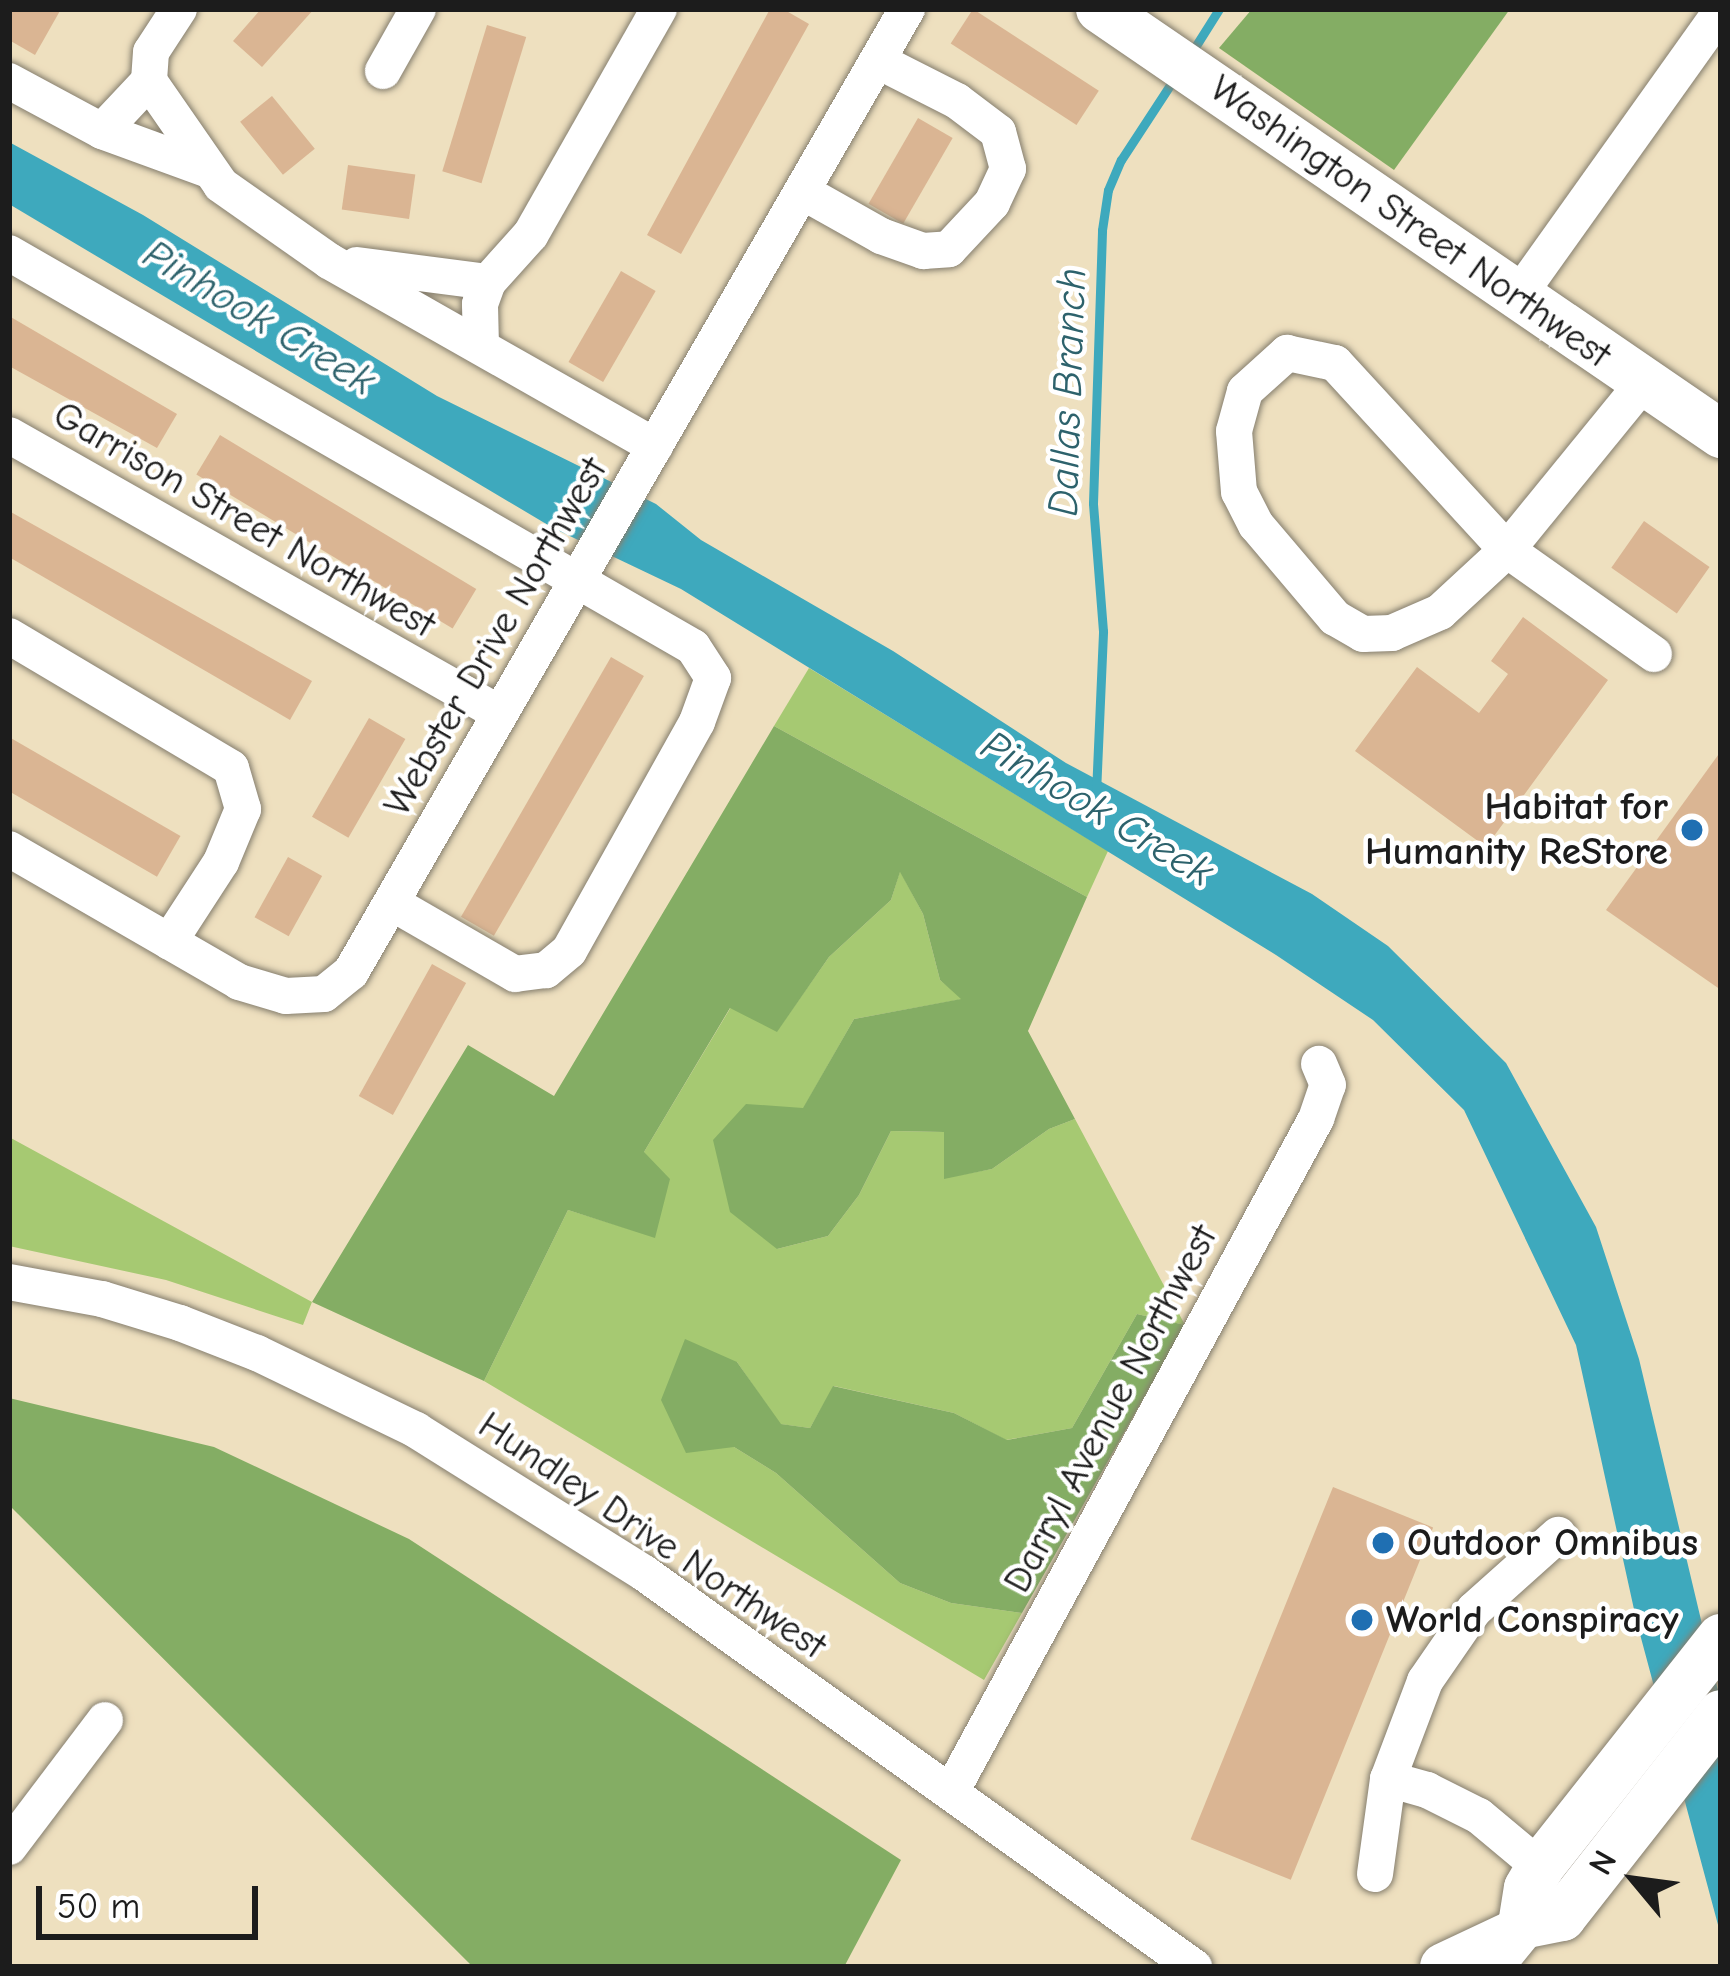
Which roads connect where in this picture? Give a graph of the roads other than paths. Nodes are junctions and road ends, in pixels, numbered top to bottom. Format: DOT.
graph roads {
  1 [pos="179,9"];
  2 [pos="418,9"];
  3 [pos="658,9"];
  4 [pos="908,9"];
  5 [pos="1100,9"];
  6 [pos="1721,10"];
  7 [pos="878,62"];
  8 [pos="383,71"];
  9 [pos="9,81"];
  10 [pos="149,81"];
  11 [pos="102,131"];
  12 [pos="206,169"];
  13 [pos="803,192"];
  14 [pos="9,253"];
  15 [pos="329,261"];
  16 [pos="488,282"];
  17 [pos="1518,296"];
  18 [pos="481,346"];
  19 [pos="1643,383"];
  20 [pos="1719,428"];
  21 [pos="9,435"];
  22 [pos="650,454"];
  23 [pos="1507,550"];
  24 [pos="574,581"];
  25 [pos="9,636"];
  26 [pos="1654,654"];
  27 [pos="500,713"];
  28 [pos="9,849"];
  29 [pos="392,903"];
  30 [pos="169,941"];
  31 [pos="1318,1064"];
  32 [pos="9,1282"];
  33 [pos="1558,1535"];
  34 [pos="1721,1638"];
  35 [pos="1721,1714"];
  36 [pos="105,1720"];
  37 [pos="1388,1779"];
  38 [pos="951,1792"];
  39 [pos="9,1847"];
  40 [pos="1540,1867"];
  41 [pos="1375,1874"];
  42 [pos="1510,1948"];
  43 [pos="1194,1967"];
  44 [pos="1444,1967"];
  1 -- 10 [label="street"];
  2 -- 8 [label="street"];
  3 -- 16 [label="street"];
  4 -- 7 [label="street, Webster Drive Northwest"];
  5 -- 17 [label="main road, Washington Street Northwest"];
  6 -- 17 [label="street"];
  7 -- 13 [label="street, Webster Drive Northwest"];
  7 -- 13 [label="street"];
  9 -- 11 [label="street"];
  10 -- 11 [label="street"];
  10 -- 12 [label="street"];
  11 -- 12 [label="street"];
  12 -- 15 [label="street"];
  13 -- 22 [label="street, Webster Drive Northwest"];
  14 -- 24 [label="street"];
  15 -- 16 [label="street"];
  15 -- 18 [label="street"];
  16 -- 18 [label="street"];
  17 -- 19 [label="main road, Washington Street Northwest"];
  18 -- 22 [label="street"];
  19 -- 20 [label="main road, Washington Street Northwest"];
  19 -- 23 [label="street"];
  21 -- 27 [label="street, Garrison Street Northwest"];
  22 -- 24 [label="street, Webster Drive Northwest"];
  23 -- 23 [label="street"];
  23 -- 26 [label="street"];
  24 -- 27 [label="street, Webster Drive Northwest"];
  24 -- 29 [label="street"];
  25 -- 30 [label="street"];
  27 -- 29 [label="street, Webster Drive Northwest"];
  28 -- 30 [label="street, Webster Drive Northwest"];
  29 -- 30 [label="street, Webster Drive Northwest"];
  31 -- 38 [label="street, Darryl Avenue Northwest"];
  32 -- 38 [label="street, Hundley Drive Northwest"];
  33 -- 37 [label="street"];
  34 -- 40 [label="main road"];
  35 -- 42 [label="main road"];
  36 -- 39 [label="street"];
  37 -- 40 [label="street"];
  37 -- 41 [label="street"];
  38 -- 43 [label="street, Hundley Drive Northwest"];
  40 -- 42 [label="main road"];
  42 -- 44 [label="main road"];
}
